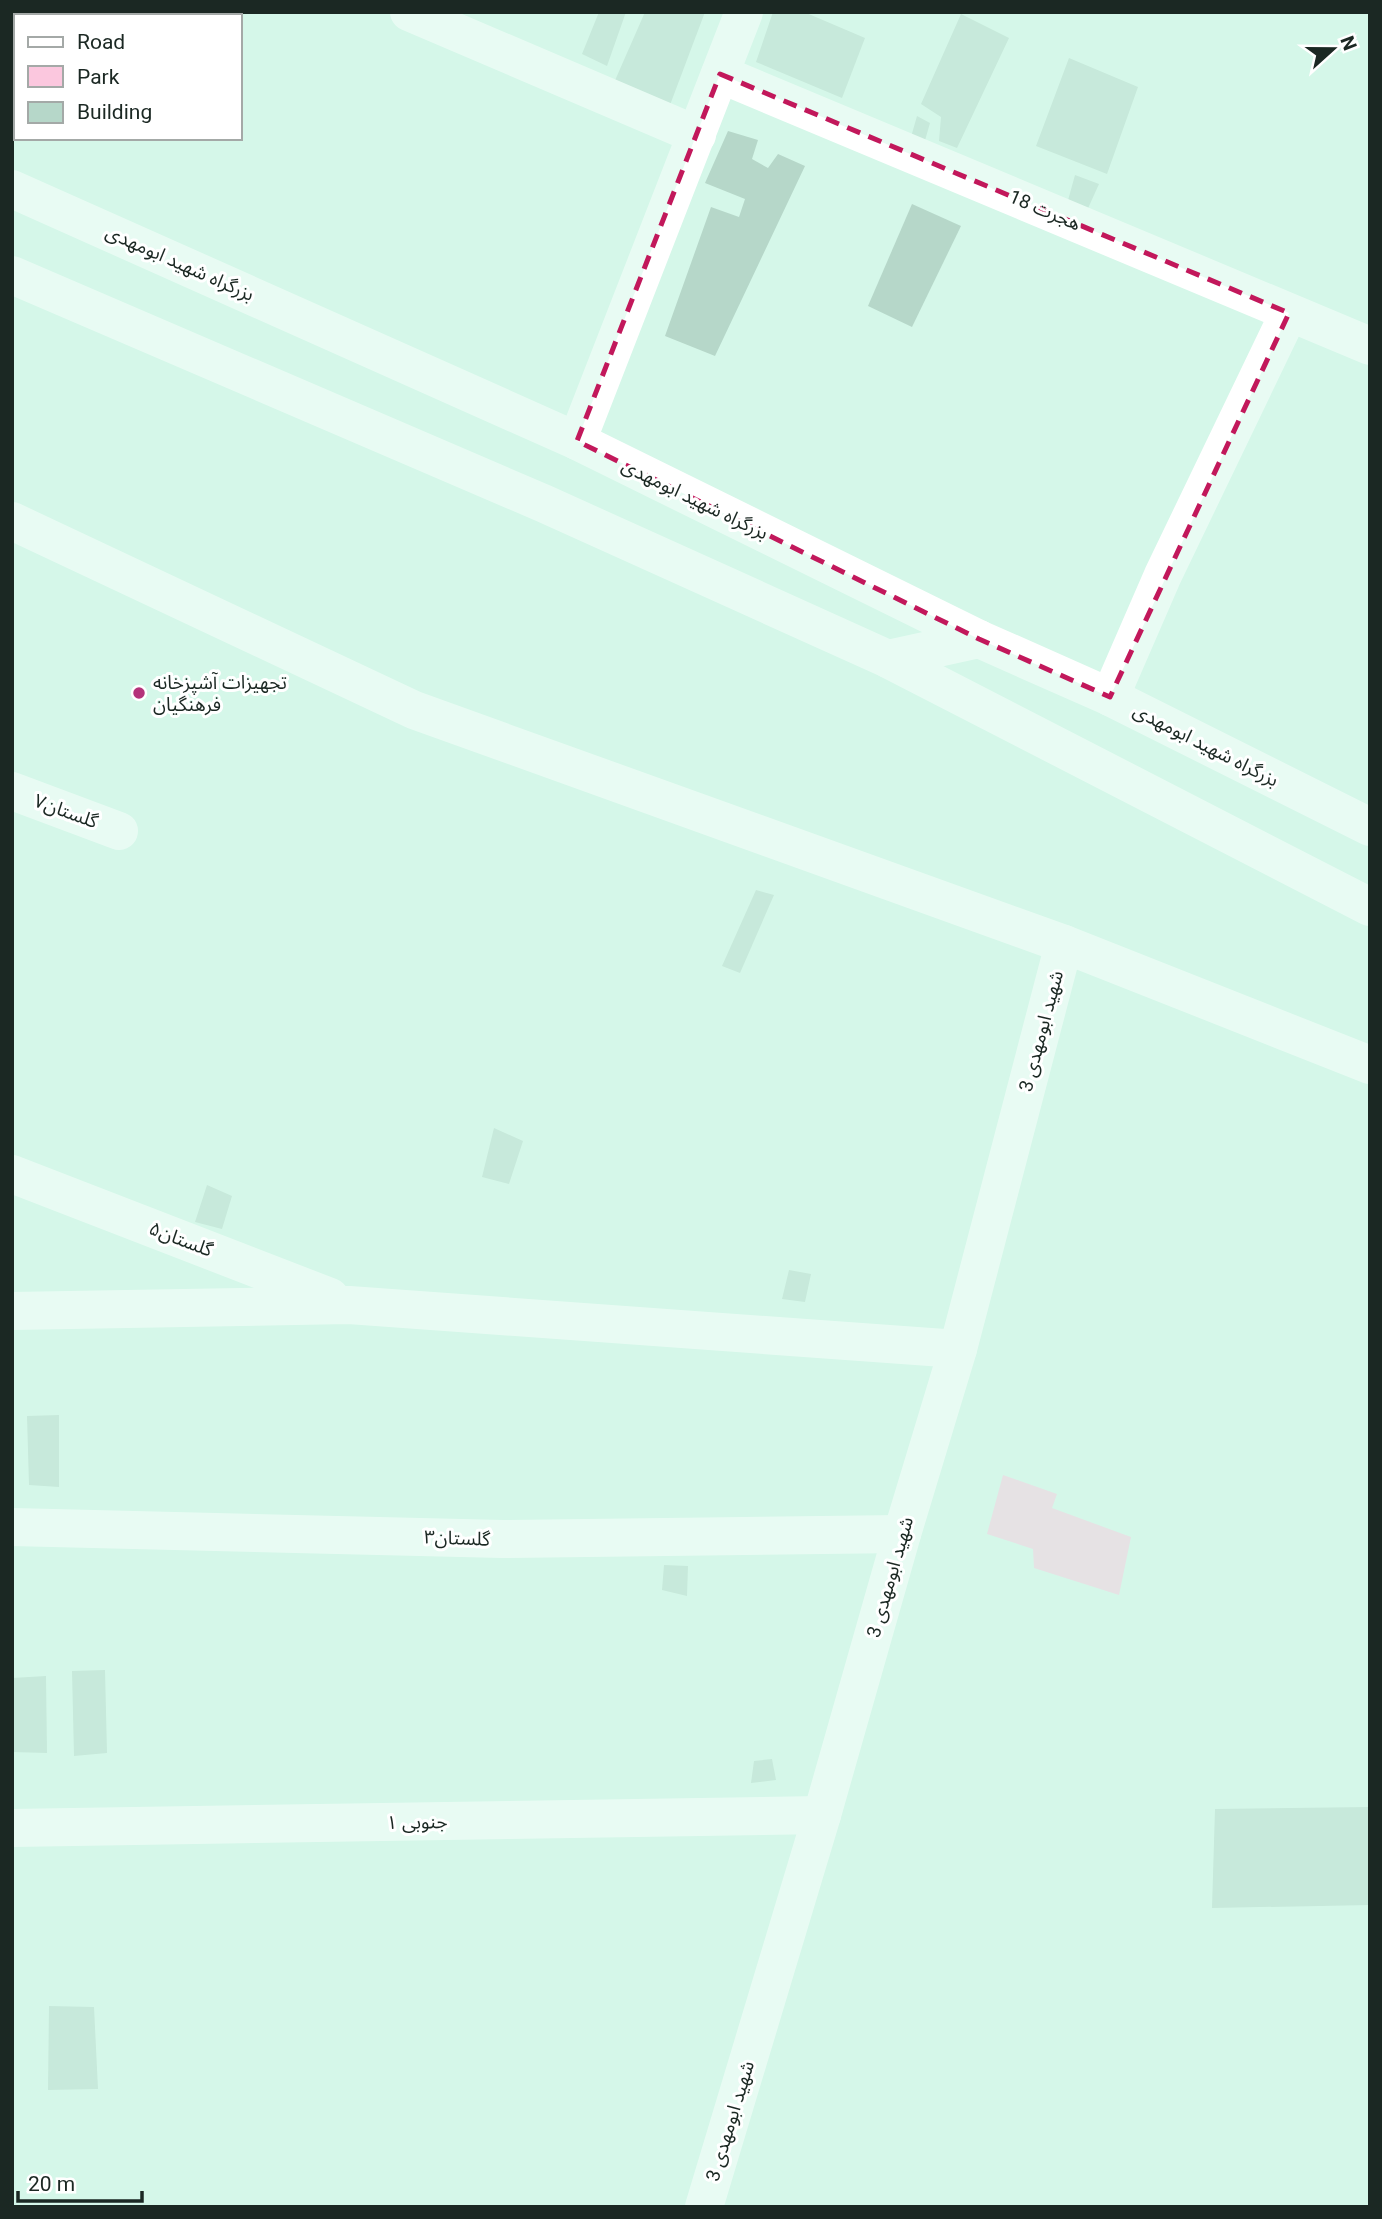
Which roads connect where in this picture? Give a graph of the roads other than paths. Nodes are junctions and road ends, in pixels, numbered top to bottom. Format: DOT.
graph roads {
  1 [pos="409,12"];
  2 [pos="744,12"];
  3 [pos="720,74"];
  4 [pos="696,135"];
  5 [pos="12,189"];
  6 [pos="12,275"];
  7 [pos="1289,313"];
  8 [pos="1370,346"];
  9 [pos="577,441"];
  10 [pos="12,521"];
  11 [pos="979,639"];
  12 [pos="888,659"];
  13 [pos="1110,696"];
  14 [pos="12,791"];
  15 [pos="1370,827"];
  16 [pos="119,831"];
  17 [pos="1370,907"];
  18 [pos="1064,944"];
  19 [pos="1370,1065"];
  20 [pos="12,1174"];
  21 [pos="349,1305"];
  22 [pos="12,1311"];
  23 [pos="958,1349"];
  24 [pos="12,1527"];
  25 [pos="902,1534"];
  26 [pos="822,1815"];
  27 [pos="12,1828"];
  28 [pos="704,2207"];
  1 -- 4 [label="main road"];
  2 -- 3 [label="main road"];
  3 -- 4 [label="main road"];
  3 -- 7 [label="main road, هجرت 18"];
  4 -- 9 [label="main road"];
  5 -- 9 [label="main road, بزرگراه شهید ابومهدی"];
  6 -- 12 [label="main road"];
  7 -- 8 [label="main road, هجرت 18"];
  7 -- 13 [label="main road"];
  9 -- 11 [label="main road, بزرگراه شهید ابومهدی"];
  10 -- 18 [label="main road"];
  11 -- 12 [label="main road"];
  11 -- 13 [label="main road, بزرگراه شهید ابومهدی"];
  12 -- 17 [label="main road"];
  13 -- 15 [label="main road, بزرگراه شهید ابومهدی"];
  14 -- 16 [label="main road, گلستان۷"];
  18 -- 19 [label="main road"];
  18 -- 23 [label="main road, شهید ابومهدی 3"];
  20 -- 21 [label="main road, گلستان۵"];
  21 -- 22 [label="main road"];
  21 -- 23 [label="main road"];
  23 -- 25 [label="main road, شهید ابومهدی 3"];
  24 -- 25 [label="main road, گلستان۳"];
  25 -- 26 [label="main road, شهید ابومهدی 3"];
  26 -- 27 [label="main road, جنوبی ۱"];
  26 -- 28 [label="main road, شهید ابومهدی 3"];
}
